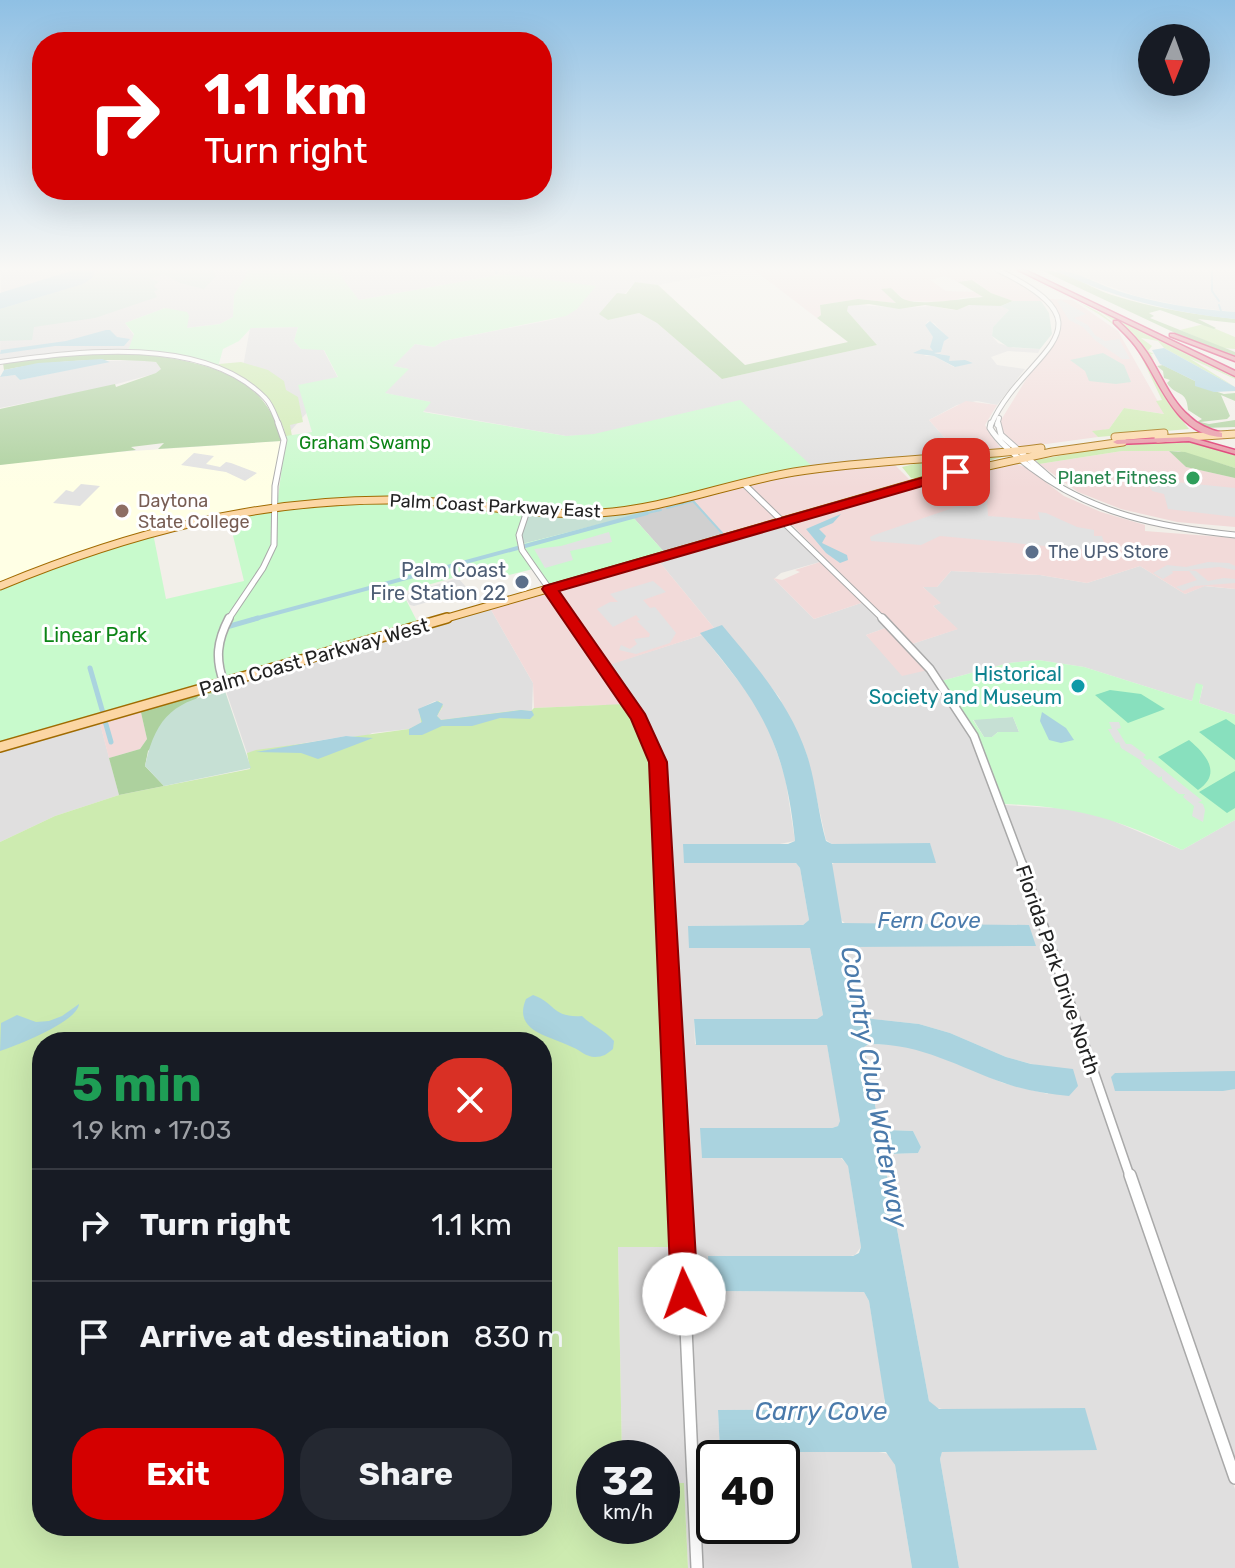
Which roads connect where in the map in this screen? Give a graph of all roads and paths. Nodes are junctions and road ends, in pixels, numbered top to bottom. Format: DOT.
graph roads {
  1 [pos="1050,343"];
  2 [pos="1139,343"];
  3 [pos="1176,343"];
  4 [pos="1179,343"];
  5 [pos="1189,343"];
  6 [pos="1235,359"];
  7 [pos="0,362"];
  8 [pos="1235,371"];
  9 [pos="1002,408"];
  10 [pos="1186,420"];
  11 [pos="1184,432"];
  12 [pos="1235,432"];
  13 [pos="1212,433"];
  14 [pos="1117,442"];
  15 [pos="1215,446"];
  16 [pos="1235,452"];
  17 [pos="1013,453"];
  18 [pos="743,483"];
  19 [pos="275,506"];
  20 [pos="527,511"];
  21 [pos="783,521"];
  22 [pos="1235,532"];
  23 [pos="0,586"];
  24 [pos="549,589"];
  25 [pos="224,683"];
  26 [pos="0,747"];
  27 [pos="1235,1478"];
  28 [pos="697,1568"];
  1 -- 9 [label="street"];
  2 -- 10 [label="highway"];
  3 -- 8 [label="highway"];
  4 -- 8 [label="highway"];
  5 -- 6 [label="highway"];
  7 -- 19 [label="street"];
  9 -- 17 [label="street"];
  9 -- 17 [label="street"];
  10 -- 11 [label="highway"];
  10 -- 13 [label="highway"];
  11 -- 13 [label="main road, Palm Coast Parkway East"];
  11 -- 17 [label="main road, Palm Coast Parkway East"];
  12 -- 13 [label="main road, Palm Coast Parkway West"];
  13 -- 14 [label="main road, Palm Coast Parkway West"];
  13 -- 15 [label="highway"];
  14 -- 15 [label="highway"];
  14 -- 17 [label="main road, Palm Coast Parkway West"];
  15 -- 16 [label="highway"];
  17 -- 18 [label="main road, Palm Coast Parkway East"];
  17 -- 21 [label="main road, Palm Coast Parkway West"];
  17 -- 22 [label="street"];
  17 -- 22 [label="street"];
  18 -- 20 [label="main road, Palm Coast Parkway East"];
  18 -- 21 [label="street, Florida Park Drive North"];
  19 -- 20 [label="main road, Palm Coast Parkway East"];
  19 -- 23 [label="main road, Palm Coast Parkway East"];
  19 -- 25 [label="street"];
  20 -- 24 [label="street"];
  21 -- 24 [label="main road, Palm Coast Parkway West"];
  21 -- 27 [label="street, Florida Park Drive North"];
  24 -- 25 [label="main road, Palm Coast Parkway West"];
  24 -- 28 [label="street"];
  25 -- 26 [label="main road, Palm Coast Parkway West"];
}
